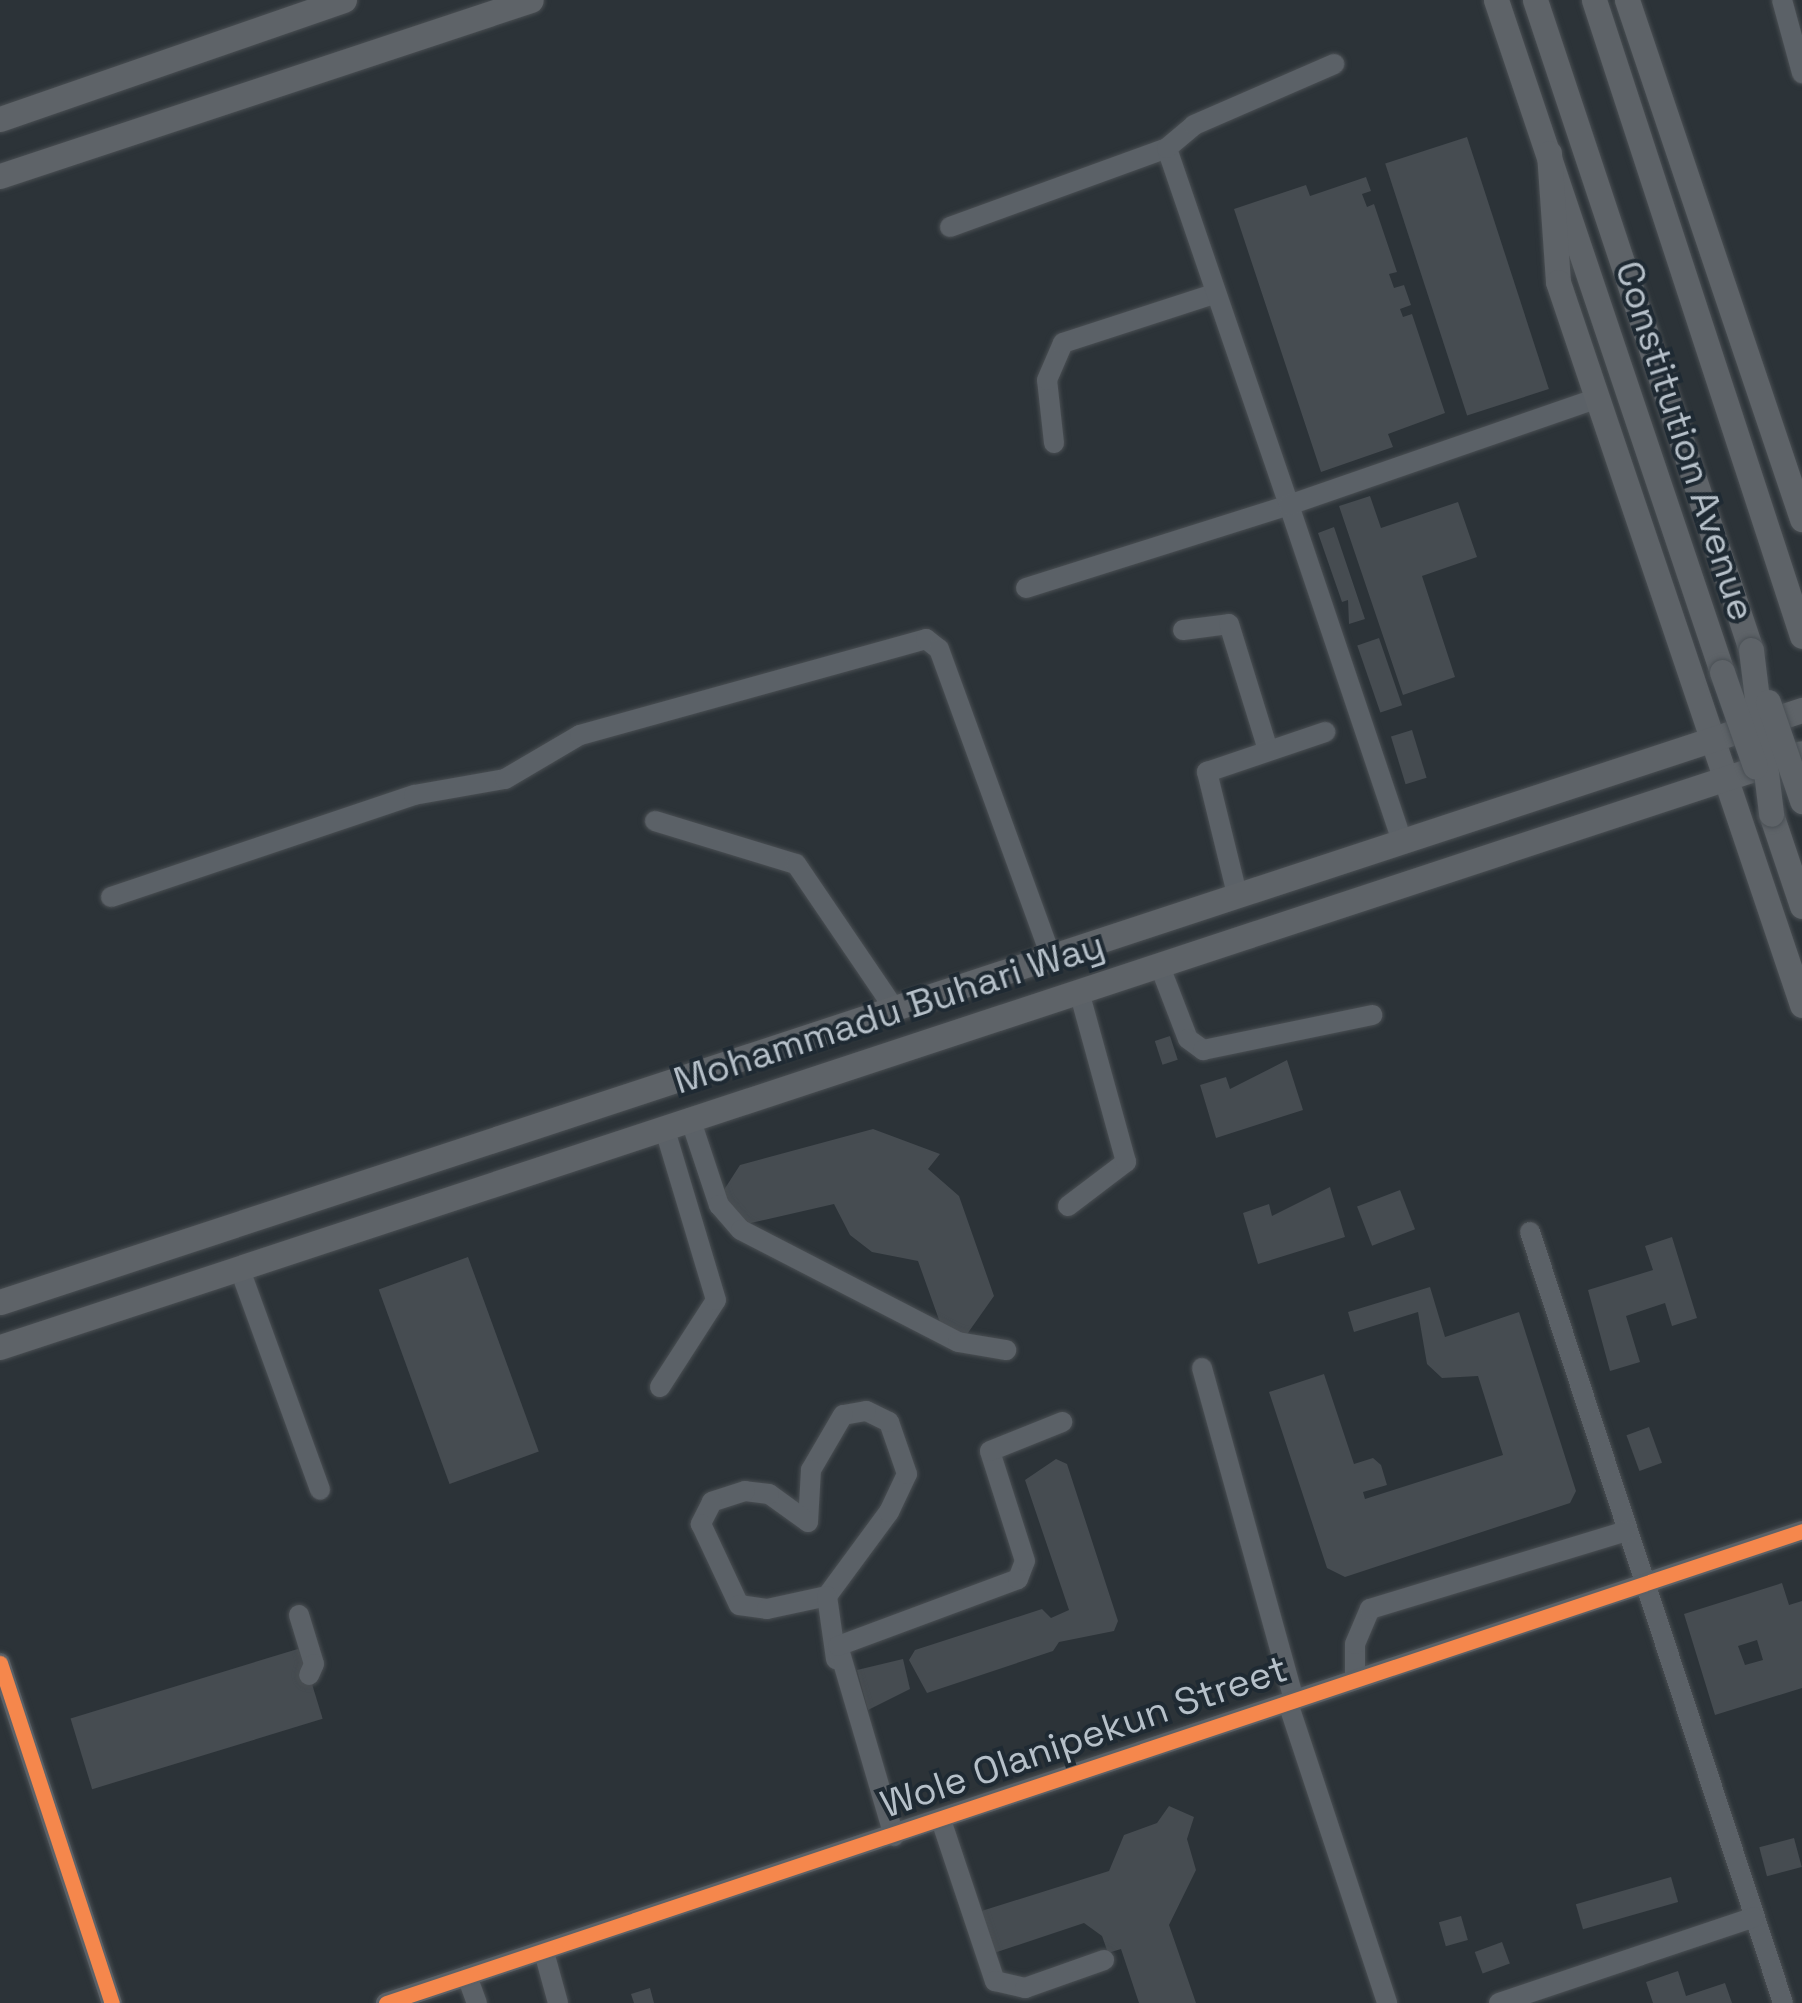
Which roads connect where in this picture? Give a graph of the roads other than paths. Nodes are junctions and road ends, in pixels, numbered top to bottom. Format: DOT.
graph roads {
  1 [pos="344,0"];
  2 [pos="532,0"];
  3 [pos="1496,0"];
  4 [pos="1535,0"];
  5 [pos="1594,0"];
  6 [pos="1627,0"];
  7 [pos="1782,0"];
  8 [pos="306,6"];
  9 [pos="1796,34"];
  10 [pos="1334,64"];
  11 [pos="1802,73"];
  12 [pos="0,120"];
  13 [pos="1167,148"];
  14 [pos="1548,152"];
  15 [pos="0,176"];
  16 [pos="950,227"];
  17 [pos="1214,294"];
  18 [pos="1598,398"];
  19 [pos="1054,442"];
  20 [pos="1289,505"];
  21 [pos="1802,519"];
  22 [pos="1026,588"];
  23 [pos="1183,630"];
  24 [pos="1802,636"];
  25 [pos="1751,650"];
  26 [pos="1802,710"];
  27 [pos="1325,732"];
  28 [pos="1716,739"];
  29 [pos="1268,750"];
  30 [pos="1802,752"];
  31 [pos="1728,778"];
  32 [pos="1802,801"];
  33 [pos="1771,814"];
  34 [pos="655,820"];
  35 [pos="1402,841"];
  36 [pos="1237,894"];
  37 [pos="111,897"];
  38 [pos="1802,906"];
  39 [pos="1051,956"];
  40 [pos="1159,964"];
  41 [pos="1019,965"];
  42 [pos="1079,991"];
  43 [pos="892,1005"];
  44 [pos="1802,1005"];
  45 [pos="1030,1007"];
  46 [pos="1372,1015"];
  47 [pos="690,1118"];
  48 [pos="664,1127"];
  49 [pos="1068,1206"];
  50 [pos="270,1210"];
  51 [pos="1530,1232"];
  52 [pos="282,1252"];
  53 [pos="239,1266"];
  54 [pos="0,1302"];
  55 [pos="0,1347"];
  56 [pos="1006,1350"];
  57 [pos="1202,1368"];
  58 [pos="660,1387"];
  59 [pos="1062,1422"];
  60 [pos="320,1490"];
  61 [pos="1626,1531"];
  62 [pos="1802,1531"];
  63 [pos="1643,1585"];
  64 [pos="827,1596"];
  65 [pos="299,1615"];
  66 [pos="836,1659"];
  67 [pos="0,1663"];
  68 [pos="310,1675"];
  69 [pos="1355,1680"];
  70 [pos="1291,1702"];
  71 [pos="9,1721"];
  72 [pos="941,1820"];
  73 [pos="894,1836"];
  74 [pos="1754,1916"];
  75 [pos="544,1952"];
  76 [pos="1104,1960"];
  77 [pos="466,1976"];
  78 [pos="112,2003"];
  79 [pos="386,2003"];
  80 [pos="477,2003"];
  81 [pos="558,2003"];
  82 [pos="1387,2003"];
  83 [pos="1499,2003"];
  84 [pos="1783,2003"];
  1 -- 8 [label="main road"];
  2 -- 15 [label="main road"];
  3 -- 14 [label="main road, Constitution Avenue"];
  4 -- 25 [label="main road, Constitution Avenue"];
  5 -- 24 [label="main road, Constitution Avenue"];
  6 -- 21 [label="main road"];
  7 -- 9 [label="street"];
  8 -- 12 [label="main road"];
  9 -- 11 [label="street"];
  10 -- 13 [label="street"];
  13 -- 16 [label="street"];
  13 -- 17 [label="street"];
  14 -- 18 [label="main road"];
  14 -- 33 [label="main road, Constitution Avenue, bridge"];
  17 -- 19 [label="street"];
  17 -- 20 [label="street"];
  18 -- 20 [label="street"];
  18 -- 28 [label="main road"];
  20 -- 22 [label="street"];
  20 -- 35 [label="street"];
  23 -- 29 [label="street"];
  25 -- 32 [label="main road, Constitution Avenue, bridge"];
  25 -- 33 [label="main road, bridge"];
  26 -- 28 [label="main road, Mohammadu Buhari Way"];
  27 -- 29 [label="street"];
  28 -- 31 [label="main road"];
  28 -- 35 [label="main road, Mohammadu Buhari Way"];
  29 -- 36 [label="street"];
  30 -- 31 [label="main road, Mohammadu Buhari Way"];
  31 -- 40 [label="main road, Mohammadu Buhari Way"];
  31 -- 44 [label="main road"];
  33 -- 38 [label="main road, Constitution Avenue"];
  34 -- 43 [label="street"];
  35 -- 36 [label="main road, Mohammadu Buhari Way"];
  36 -- 39 [label="main road, Mohammadu Buhari Way"];
  37 -- 39 [label="street"];
  39 -- 41 [label="main road, Mohammadu Buhari Way"];
  40 -- 42 [label="main road, Mohammadu Buhari Way"];
  40 -- 46 [label="street"];
  41 -- 43 [label="main road, Mohammadu Buhari Way"];
  41 -- 45 [label="main road"];
  42 -- 45 [label="main road, Mohammadu Buhari Way"];
  42 -- 49 [label="street"];
  43 -- 50 [label="main road, Mohammadu Buhari Way"];
  45 -- 47 [label="main road, Mohammadu Buhari Way"];
  47 -- 48 [label="main road, Mohammadu Buhari Way"];
  47 -- 56 [label="street"];
  48 -- 52 [label="main road, Mohammadu Buhari Way"];
  48 -- 58 [label="street"];
  50 -- 52 [label="main road"];
  50 -- 54 [label="main road, Mohammadu Buhari Way"];
  51 -- 61 [label="street"];
  52 -- 53 [label="main road, Mohammadu Buhari Way"];
  53 -- 55 [label="main road, Mohammadu Buhari Way"];
  53 -- 60 [label="street"];
  57 -- 70 [label="street"];
  59 -- 66 [label="street"];
  61 -- 63 [label="street"];
  61 -- 69 [label="street"];
  62 -- 63 [label="street, Wole Olanipekun Street"];
  63 -- 69 [label="street, Wole Olanipekun Street"];
  63 -- 74 [label="street"];
  64 -- 64 [label="street"];
  64 -- 66 [label="street"];
  65 -- 68 [label="street"];
  66 -- 73 [label="street"];
  67 -- 71 [label="street"];
  69 -- 70 [label="street, Wole Olanipekun Street"];
  70 -- 72 [label="street, Wole Olanipekun Street"];
  70 -- 82 [label="street"];
  71 -- 78 [label="street"];
  72 -- 73 [label="street, Wole Olanipekun Street"];
  72 -- 76 [label="street"];
  73 -- 75 [label="street, Wole Olanipekun Street"];
  74 -- 83 [label="street"];
  74 -- 84 [label="street"];
  75 -- 77 [label="street, Wole Olanipekun Street"];
  75 -- 81 [label="street"];
  77 -- 79 [label="street, Wole Olanipekun Street"];
  77 -- 80 [label="street"];
}
